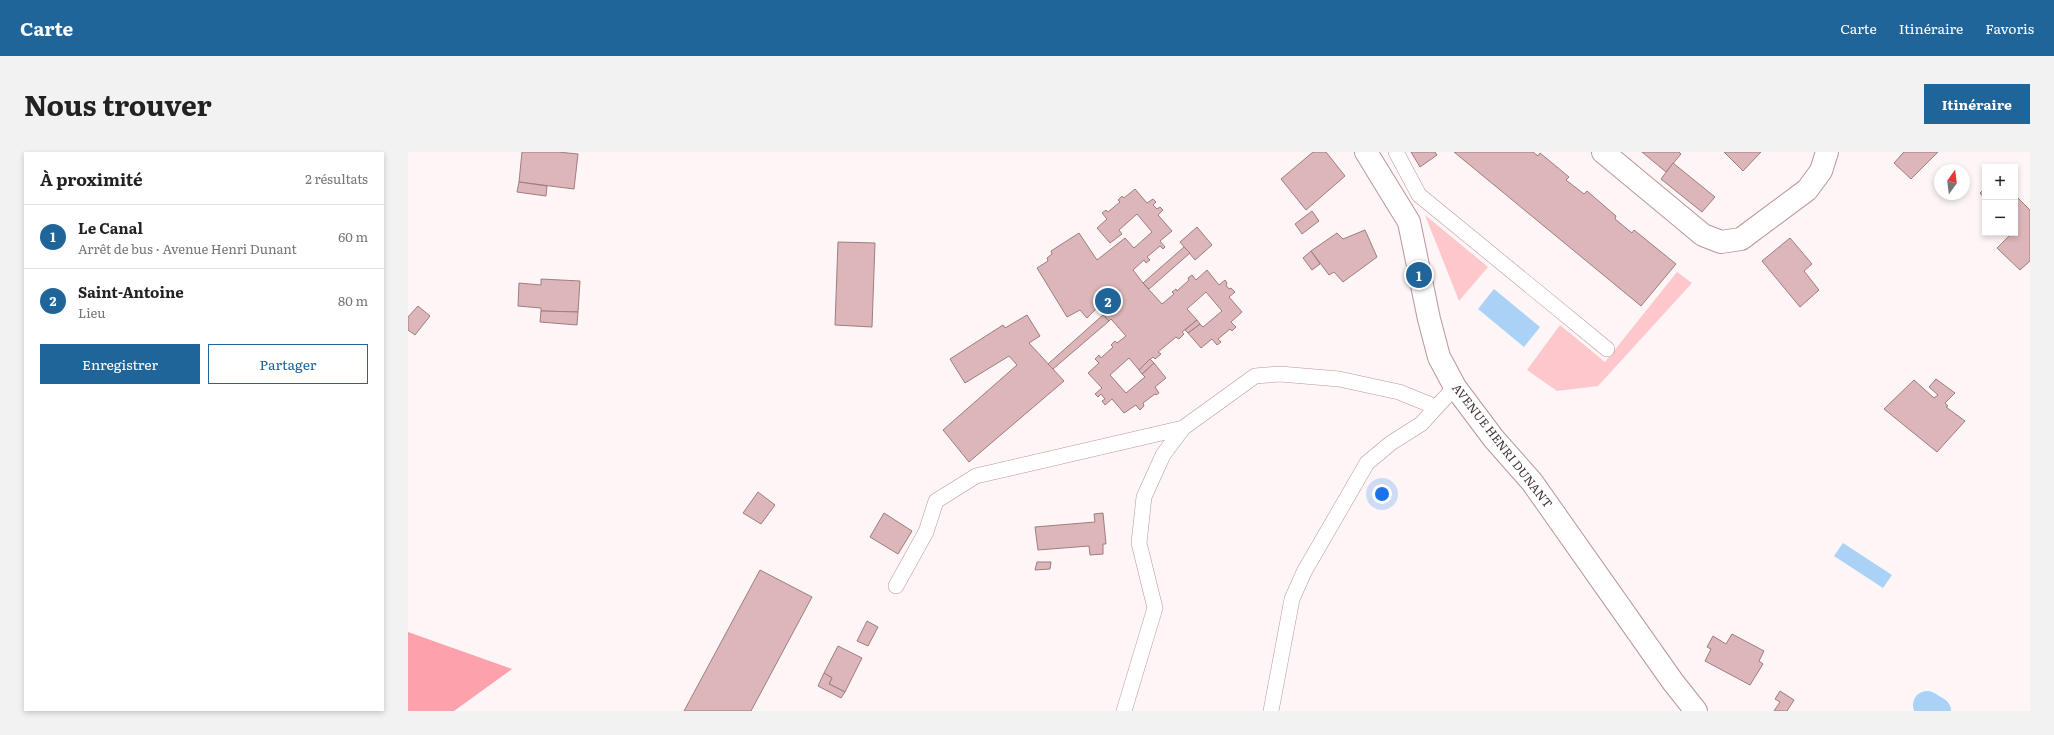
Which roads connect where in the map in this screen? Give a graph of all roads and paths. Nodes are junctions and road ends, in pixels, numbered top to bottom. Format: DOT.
graph roads {
  1 [pos="1366,152"];
  2 [pos="1396,152"];
  3 [pos="1603,152"];
  4 [pos="1827,152"];
  5 [pos="1607,349"];
  6 [pos="1455,387"];
  7 [pos="1436,407"];
  8 [pos="1183,428"];
  9 [pos="896,586"];
  10 [pos="1124,711"];
  11 [pos="1271,711"];
  12 [pos="1696,711"];
  1 -- 6 [label="street, AVENUE HENRI DUNANT"];
  2 -- 5 [label="lane"];
  3 -- 4 [label="street"];
  6 -- 7 [label="lane"];
  6 -- 12 [label="street, AVENUE HENRI DUNANT"];
  7 -- 8 [label="lane"];
  7 -- 11 [label="lane"];
  8 -- 9 [label="lane"];
  8 -- 10 [label="lane"];
}
